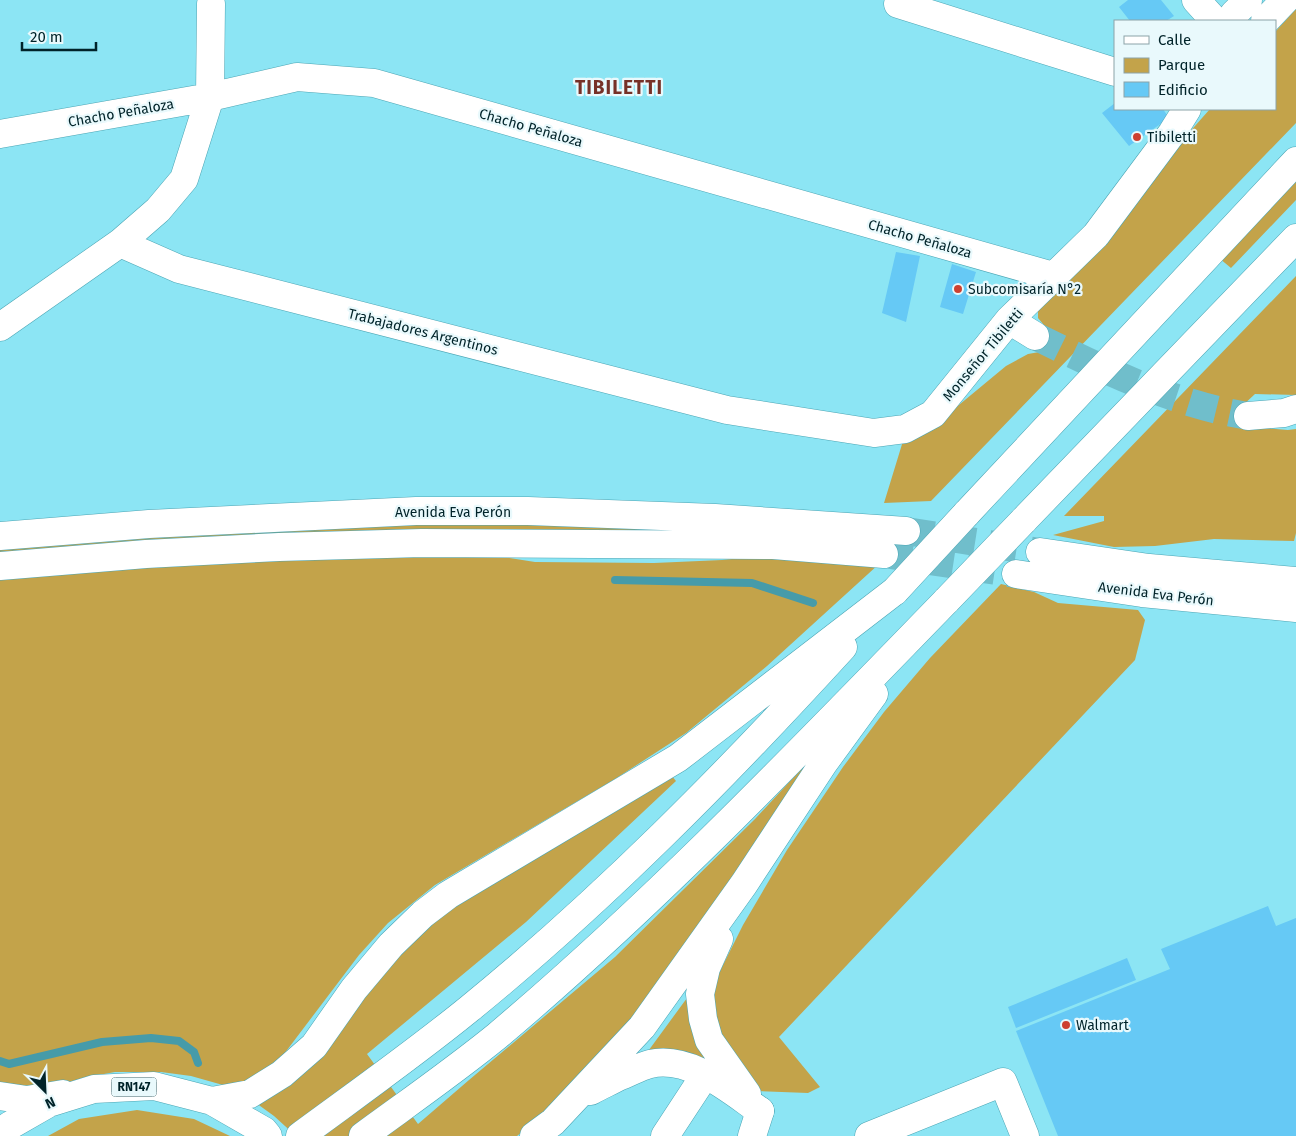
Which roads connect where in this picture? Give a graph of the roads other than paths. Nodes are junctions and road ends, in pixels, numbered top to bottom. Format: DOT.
graph roads {
  1 [pos="1196,0"];
  2 [pos="1248,0"];
  3 [pos="1285,0"];
  4 [pos="211,4"];
  5 [pos="898,4"];
  6 [pos="1214,20"];
  7 [pos="1234,20"];
  8 [pos="1266,20"];
  9 [pos="1114,72"];
  10 [pos="210,97"];
  11 [pos="1186,110"];
  12 [pos="0,134"];
  13 [pos="1296,161"];
  14 [pos="1296,238"];
  15 [pos="120,244"];
  16 [pos="1053,276"];
  17 [pos="1009,320"];
  18 [pos="0,327"];
  19 [pos="1035,336"];
  20 [pos="1296,409"];
  21 [pos="1248,416"];
  22 [pos="874,433"];
  23 [pos="906,531"];
  24 [pos="0,536"];
  25 [pos="1040,552"];
  26 [pos="884,554"];
  27 [pos="0,566"];
  28 [pos="1016,574"];
  29 [pos="1296,581"];
  30 [pos="895,591"];
  31 [pos="947,600"];
  32 [pos="1296,608"];
  33 [pos="744,884"];
  34 [pos="705,1075"];
  35 [pos="94,1089"];
  36 [pos="0,1096"];
  37 [pos="212,1101"];
  38 [pos="756,1124"];
  39 [pos="542,1131"];
  40 [pos="0,1135"];
  41 [pos="268,1136"];
  42 [pos="300,1136"];
  43 [pos="363,1136"];
  44 [pos="665,1136"];
  45 [pos="869,1136"];
  46 [pos="1024,1136"];
  1 -- 6 [label="main road"];
  2 -- 7 [label="main road"];
  3 -- 8 [label="main road"];
  4 -- 10 [label="main road"];
  5 -- 9 [label="main road"];
  10 -- 12 [label="main road, Chacho Peñaloza"];
  10 -- 15 [label="main road"];
  10 -- 16 [label="main road, Chacho Peñaloza"];
  11 -- 16 [label="main road, Monseñor Tibiletti"];
  13 -- 30 [label="main road, bridge"];
  14 -- 31 [label="main road, bridge"];
  15 -- 18 [label="main road"];
  15 -- 22 [label="main road, Trabajadores Argentinos"];
  16 -- 17 [label="main road, Monseñor Tibiletti"];
  17 -- 19 [label="main road"];
  17 -- 22 [label="main road, Monseñor Tibiletti"];
  20 -- 21 [label="main road"];
  23 -- 24 [label="main road, Avenida Eva Perón"];
  25 -- 29 [label="main road, Avenida Eva Perón"];
  26 -- 27 [label="main road"];
  28 -- 32 [label="main road, Avenida Eva Perón"];
  30 -- 37 [label="main road"];
  30 -- 42 [label="main road"];
  31 -- 33 [label="main road"];
  31 -- 43 [label="main road"];
  33 -- 38 [label="main road"];
  33 -- 39 [label="main road"];
  34 -- 38 [label="main road"];
  34 -- 39 [label="main road"];
  34 -- 44 [label="main road"];
  35 -- 36 [label="main road"];
  35 -- 37 [label="main road, RN147"];
  35 -- 40 [label="main road, RN147"];
  37 -- 41 [label="main road, RN147"];
  45 -- 46 [label="main road"];
}
